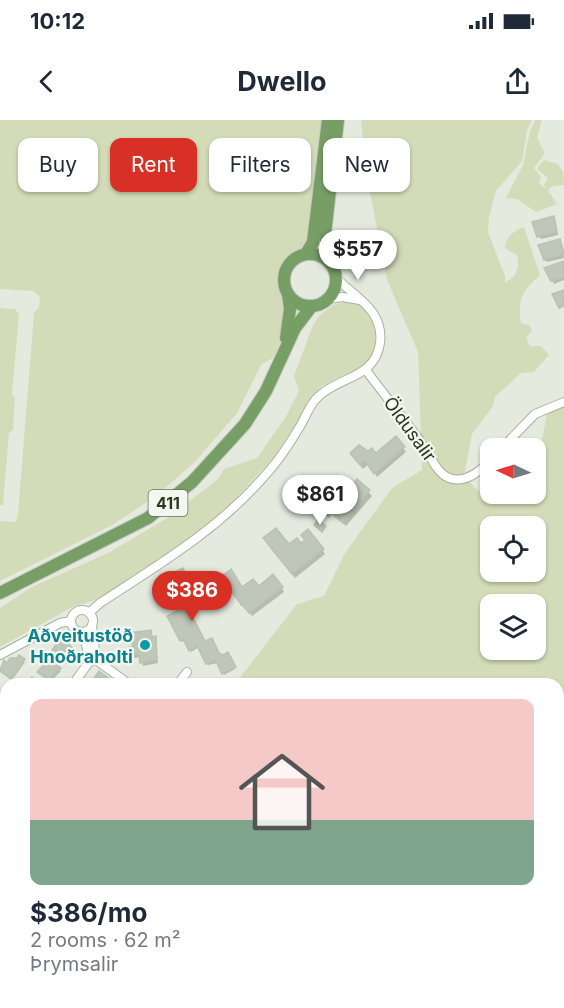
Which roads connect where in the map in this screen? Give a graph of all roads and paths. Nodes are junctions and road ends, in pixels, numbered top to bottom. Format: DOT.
graph roads {
  1 [pos="328,120"];
  2 [pos="339,120"];
  3 [pos="306,254"];
  4 [pos="328,260"];
  5 [pos="337,279"];
  6 [pos="288,294"];
  7 [pos="329,299"];
  8 [pos="364,301"];
  9 [pos="311,307"];
  10 [pos="283,352"];
  11 [pos="366,370"];
  12 [pos="564,402"];
  13 [pos="512,438"];
  14 [pos="480,469"];
  15 [pos="0,593"];
  16 [pos="89,614"];
  17 [pos="71,621"];
  18 [pos="92,626"];
  19 [pos="83,632"];
  20 [pos="0,655"];
  21 [pos="93,661"];
  22 [pos="187,672"];
  23 [pos="78,678"];
  24 [pos="120,678"];
  25 [pos="182,678"];
  1 -- 3 [label="main road, 411"];
  2 -- 4 [label="main road"];
  3 -- 4 [label="main road"];
  3 -- 6 [label="main road, 411"];
  4 -- 5 [label="main road"];
  5 -- 7 [label="main road"];
  5 -- 8 [label="street"];
  6 -- 9 [label="main road"];
  6 -- 10 [label="main road, 411"];
  7 -- 8 [label="street"];
  7 -- 9 [label="main road"];
  8 -- 11 [label="street"];
  9 -- 10 [label="main road, 411"];
  10 -- 15 [label="main road, 411"];
  11 -- 14 [label="street, Öldusalir"];
  11 -- 16 [label="street"];
  12 -- 13 [label="street"];
  16 -- 17 [label="street"];
  16 -- 18 [label="street"];
  17 -- 19 [label="street"];
  17 -- 20 [label="street"];
  18 -- 19 [label="street"];
  18 -- 21 [label="street"];
  19 -- 21 [label="street"];
  21 -- 23 [label="street"];
  21 -- 24 [label="street"];
  22 -- 25 [label="street"];
}
